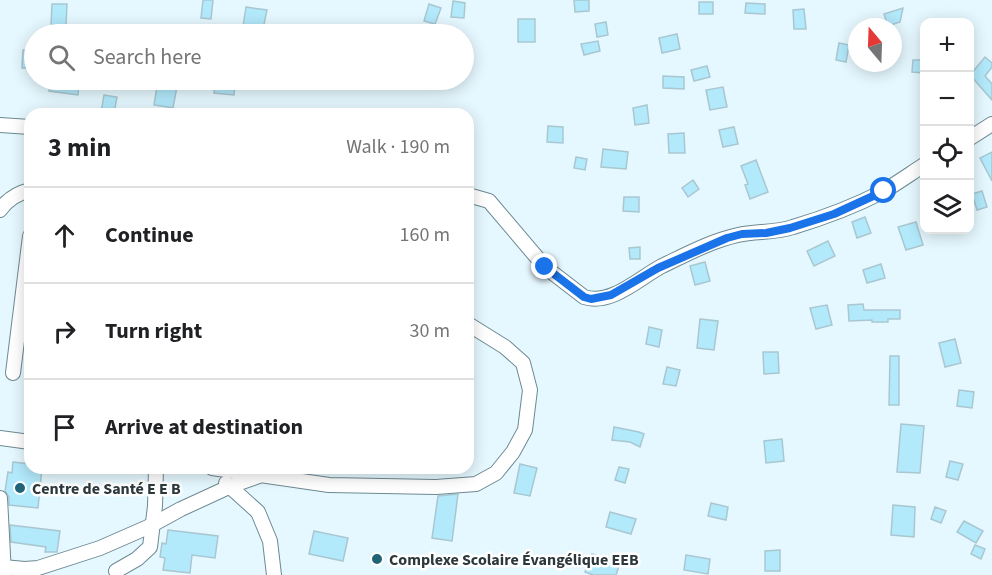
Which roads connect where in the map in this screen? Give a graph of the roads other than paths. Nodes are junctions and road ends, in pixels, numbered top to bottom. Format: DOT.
graph roads {
  1 [pos="992,124"];
  2 [pos="0,125"];
  3 [pos="24,127"];
  4 [pos="974,135"];
  5 [pos="920,168"];
  6 [pos="24,192"];
  7 [pos="474,197"];
  8 [pos="0,210"];
  9 [pos="24,287"];
  10 [pos="474,328"];
  11 [pos="14,373"];
  12 [pos="0,438"];
  13 [pos="24,441"];
  14 [pos="156,474"];
  15 [pos="214,474"];
  16 [pos="254,474"];
  17 [pos="261,475"];
  18 [pos="231,486"];
  19 [pos="0,498"];
  20 [pos="153,524"];
  21 [pos="4,571"];
  22 [pos="116,571"];
  23 [pos="274,575"];
  1 -- 4 [label="street"];
  2 -- 3 [label="street"];
  5 -- 7 [label="street"];
  6 -- 8 [label="street"];
  9 -- 11 [label="street"];
  10 -- 17 [label="street"];
  12 -- 13 [label="street"];
  14 -- 20 [label="street"];
  15 -- 18 [label="street"];
  16 -- 17 [label="street"];
  17 -- 18 [label="street"];
  18 -- 20 [label="street"];
  18 -- 23 [label="street"];
  19 -- 21 [label="street"];
  20 -- 21 [label="street"];
  20 -- 22 [label="street"];
}
